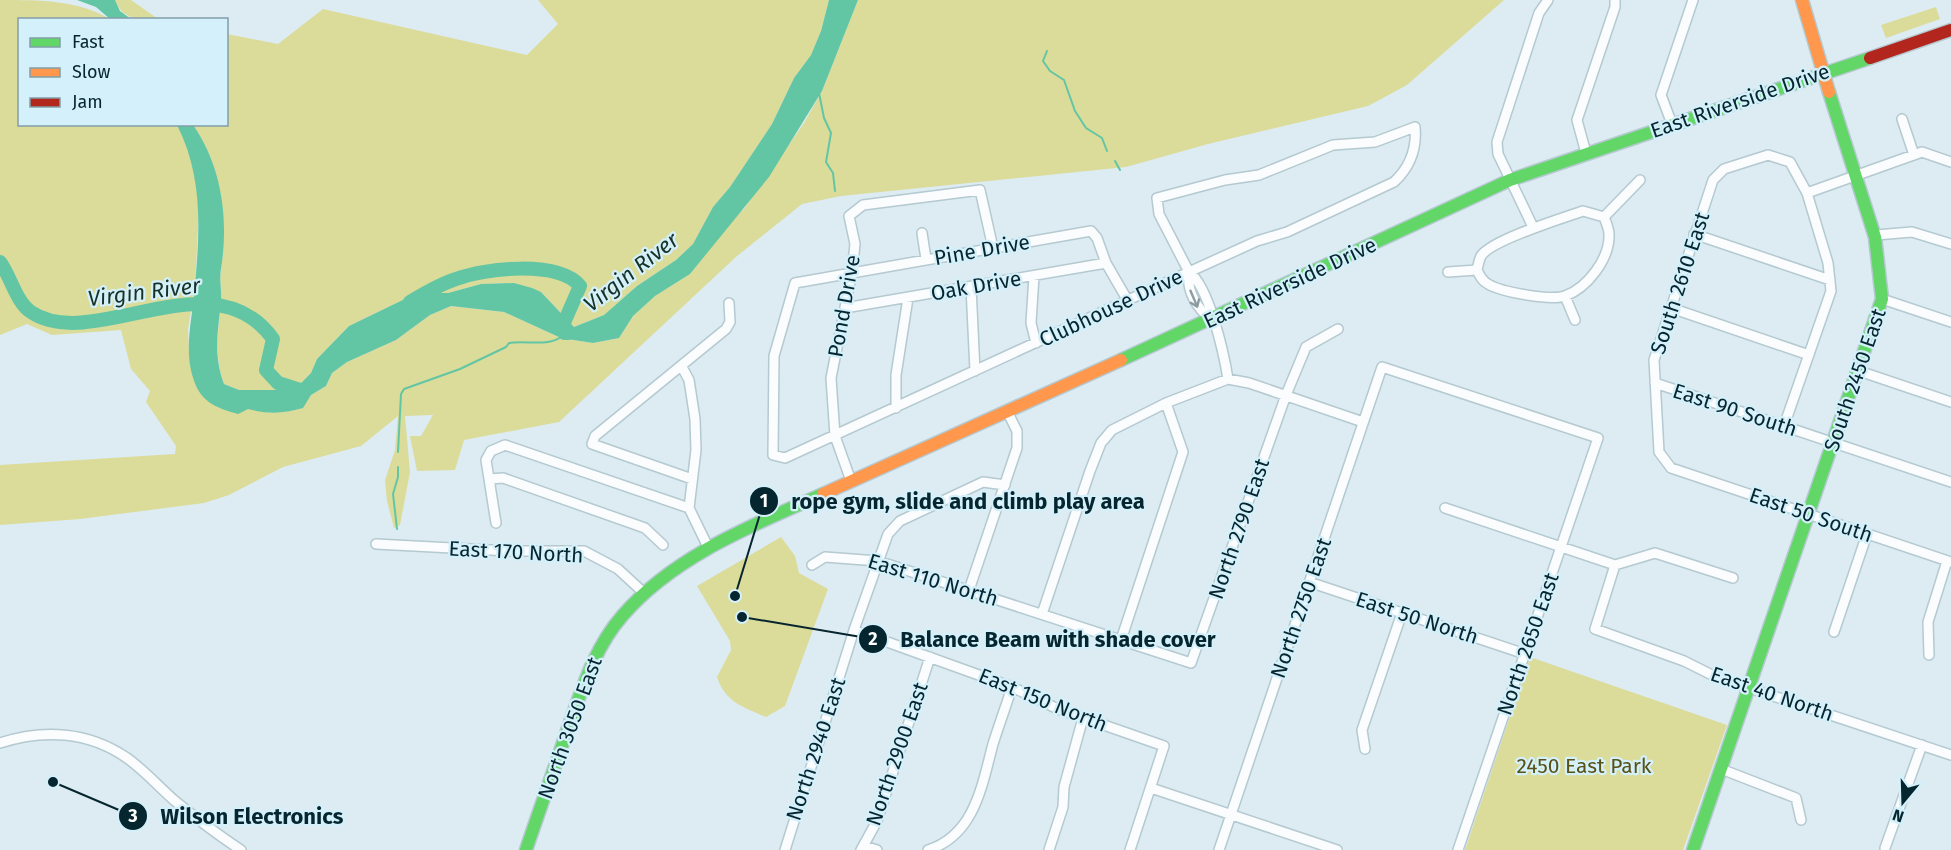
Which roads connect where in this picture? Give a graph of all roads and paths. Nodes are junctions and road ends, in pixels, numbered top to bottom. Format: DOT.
graph roads {
  1 [pos="1548,0"];
  2 [pos="1615,0"];
  3 [pos="1693,0"];
  4 [pos="1802,0"];
  5 [pos="1951,30"];
  6 [pos="1822,74"];
  7 [pos="1902,119"];
  8 [pos="1672,124"];
  9 [pos="1586,153"];
  10 [pos="1914,156"];
  11 [pos="1951,162"];
  12 [pos="1856,176"];
  13 [pos="1510,180"];
  14 [pos="1640,180"];
  15 [pos="1806,194"];
  16 [pos="1604,217"];
  17 [pos="1533,227"];
  18 [pos="921,233"];
  19 [pos="1694,234"];
  20 [pos="1876,235"];
  21 [pos="1951,244"];
  22 [pos="993,248"];
  23 [pos="926,259"];
  24 [pos="1107,264"];
  25 [pos="1477,270"];
  26 [pos="852,272"];
  27 [pos="1188,272"];
  28 [pos="1448,272"];
  29 [pos="1034,276"];
  30 [pos="1830,280"];
  31 [pos="971,287"];
  32 [pos="1565,296"];
  33 [pos="908,298"];
  34 [pos="1882,299"];
  35 [pos="1128,301"];
  36 [pos="729,303"];
  37 [pos="844,308"];
  38 [pos="1671,308"];
  39 [pos="1212,320"];
  40 [pos="1575,320"];
  41 [pos="1951,322"];
  42 [pos="1338,329"];
  43 [pos="1036,343"];
  44 [pos="1809,355"];
  45 [pos="682,367"];
  46 [pos="975,371"];
  47 [pos="1859,371"];
  48 [pos="1228,379"];
  49 [pos="1655,383"];
  50 [pos="1286,395"];
  51 [pos="1951,402"];
  52 [pos="1166,404"];
  53 [pos="896,408"];
  54 [pos="1007,411"];
  55 [pos="1363,422"];
  56 [pos="1784,426"];
  57 [pos="835,436"];
  58 [pos="1598,438"];
  59 [pos="1834,443"];
  60 [pos="773,455"];
  61 [pos="1671,468"];
  62 [pos="490,479"];
  63 [pos="692,479"];
  64 [pos="851,481"];
  65 [pos="1951,482"];
  66 [pos="1005,485"];
  67 [pos="689,508"];
  68 [pos="1446,508"];
  69 [pos="1809,515"];
  70 [pos="496,523"];
  71 [pos="1867,534"];
  72 [pos="376,544"];
  73 [pos="663,545"];
  74 [pos="1561,547"];
  75 [pos="709,549"];
  76 [pos="879,561"];
  77 [pos="1949,561"];
  78 [pos="812,565"];
  79 [pos="1615,565"];
  80 [pos="1733,578"];
  81 [pos="1309,582"];
  82 [pos="648,590"];
  83 [pos="969,590"];
  84 [pos="1042,614"];
  85 [pos="1402,614"];
  86 [pos="854,630"];
  87 [pos="1834,632"];
  88 [pos="1121,640"];
  89 [pos="1525,654"];
  90 [pos="1929,655"];
  91 [pos="930,657"];
  92 [pos="1191,663"];
  93 [pos="1012,687"];
  94 [pos="1749,688"];
  95 [pos="1083,718"];
  96 [pos="0,743"];
  97 [pos="1922,745"];
  98 [pos="1365,749"];
  99 [pos="1951,755"];
  100 [pos="1721,770"];
  101 [pos="1151,788"];
  102 [pos="1231,815"];
  103 [pos="1801,820"];
  104 [pos="862,848"];
  105 [pos="1885,848"];
  106 [pos="241,850"];
  107 [pos="526,850"];
  108 [pos="784,850"];
  109 [pos="877,850"];
  110 [pos="928,850"];
  111 [pos="1049,850"];
  112 [pos="1130,850"];
  113 [pos="1220,850"];
  114 [pos="1337,850"];
  115 [pos="1458,850"];
  116 [pos="1693,850"];
  1 -- 13 [label="street"];
  2 -- 9 [label="street"];
  3 -- 8 [label="street"];
  4 -- 6 [label="main road, South 2450 East"];
  5 -- 6 [label="main road, East Riverside Drive"];
  6 -- 8 [label="main road, East Riverside Drive"];
  6 -- 12 [label="main road, South 2450 East"];
  7 -- 10 [label="street"];
  8 -- 9 [label="main road, East Riverside Drive"];
  9 -- 13 [label="main road, East Riverside Drive"];
  10 -- 11 [label="street"];
  10 -- 12 [label="street"];
  12 -- 15 [label="street"];
  12 -- 20 [label="main road, South 2450 East"];
  13 -- 17 [label="street"];
  13 -- 39 [label="main road, East Riverside Drive"];
  14 -- 16 [label="street"];
  15 -- 19 [label="street, South 2610 East"];
  15 -- 30 [label="street"];
  16 -- 17 [label="street"];
  16 -- 32 [label="street"];
  17 -- 25 [label="street"];
  18 -- 23 [label="street"];
  19 -- 30 [label="street"];
  19 -- 38 [label="street, South 2610 East"];
  20 -- 21 [label="street"];
  20 -- 34 [label="main road, South 2450 East"];
  22 -- 23 [label="street, Pine Drive"];
  22 -- 24 [label="street, Pine Drive"];
  22 -- 26 [label="street, Pond Drive"];
  23 -- 26 [label="street, Pine Drive"];
  24 -- 29 [label="street, Oak Drive"];
  24 -- 35 [label="street, Pine Drive"];
  25 -- 28 [label="street"];
  25 -- 32 [label="street"];
  26 -- 37 [label="street, Pond Drive"];
  26 -- 60 [label="street, Pine Drive"];
  27 -- 27 [label="street, Clubhouse Drive"];
  27 -- 35 [label="street, Clubhouse Drive"];
  27 -- 39 [label="street"];
  29 -- 31 [label="street, Oak Drive"];
  29 -- 43 [label="street"];
  30 -- 44 [label="street"];
  31 -- 33 [label="street, Oak Drive"];
  31 -- 46 [label="street"];
  32 -- 40 [label="street"];
  33 -- 37 [label="street, Oak Drive"];
  33 -- 53 [label="street"];
  34 -- 41 [label="street"];
  34 -- 47 [label="main road, South 2450 East"];
  35 -- 43 [label="street, Clubhouse Drive"];
  36 -- 45 [label="street"];
  37 -- 57 [label="street, Pond Drive"];
  38 -- 44 [label="street"];
  38 -- 49 [label="street, South 2610 East"];
  39 -- 48 [label="street"];
  39 -- 54 [label="main road, East Riverside Drive"];
  42 -- 50 [label="street, North 2790 East"];
  43 -- 46 [label="street, Clubhouse Drive"];
  44 -- 56 [label="street"];
  45 -- 63 [label="street"];
  45 -- 63 [label="street"];
  46 -- 53 [label="street, Clubhouse Drive"];
  47 -- 51 [label="street"];
  47 -- 59 [label="main road, South 2450 East"];
  48 -- 50 [label="street"];
  48 -- 52 [label="street"];
  49 -- 56 [label="street, East 90 South"];
  49 -- 61 [label="street, South 2610 East"];
  50 -- 55 [label="street"];
  50 -- 92 [label="street, North 2790 East"];
  52 -- 84 [label="street"];
  52 -- 88 [label="street"];
  53 -- 57 [label="street, Clubhouse Drive"];
  54 -- 64 [label="main road, East Riverside Drive"];
  54 -- 66 [label="street"];
  55 -- 58 [label="street, North 2750 East"];
  55 -- 81 [label="street, North 2750 East"];
  56 -- 59 [label="street, East 90 South"];
  57 -- 60 [label="street, Clubhouse Drive"];
  57 -- 64 [label="street, Pond Drive"];
  58 -- 74 [label="street, North 2650 East"];
  59 -- 65 [label="street, East 90 South"];
  59 -- 69 [label="main road, South 2450 East"];
  61 -- 69 [label="street, East 50 South"];
  62 -- 67 [label="street"];
  62 -- 70 [label="street"];
  62 -- 73 [label="street"];
  63 -- 67 [label="street"];
  64 -- 75 [label="main road, East Riverside Drive"];
  66 -- 76 [label="street, North 2940 East"];
  66 -- 83 [label="street"];
  67 -- 75 [label="street"];
  68 -- 74 [label="street"];
  69 -- 71 [label="street, East 50 South"];
  69 -- 94 [label="main road, South 2450 East"];
  71 -- 77 [label="street, East 50 South"];
  71 -- 87 [label="street"];
  72 -- 82 [label="street, East 170 North"];
  74 -- 79 [label="street"];
  74 -- 89 [label="street, North 2650 East"];
  75 -- 82 [label="main road, East Riverside Drive"];
  76 -- 78 [label="street, East 110 North"];
  76 -- 83 [label="street, East 110 North"];
  76 -- 86 [label="street, North 2940 East"];
  77 -- 90 [label="street"];
  79 -- 80 [label="street"];
  79 -- 94 [label="street, East 40 North"];
  81 -- 85 [label="street, East 50 North"];
  81 -- 102 [label="street, North 2750 East"];
  82 -- 107 [label="main road, North 3050 East"];
  83 -- 84 [label="street, East 110 North"];
  84 -- 88 [label="street, East 110 North"];
  85 -- 89 [label="street, East 50 North"];
  85 -- 98 [label="street"];
  86 -- 91 [label="street, East 150 North"];
  86 -- 108 [label="street, North 2940 East"];
  88 -- 92 [label="street, East 110 North"];
  89 -- 115 [label="street, North 2650 East"];
  91 -- 93 [label="street, East 150 North"];
  91 -- 104 [label="street, North 2900 East"];
  93 -- 95 [label="street, East 150 North"];
  93 -- 110 [label="street"];
  94 -- 97 [label="street, East 40 North"];
  94 -- 100 [label="main road, South 2450 East"];
  95 -- 101 [label="street, East 150 North"];
  95 -- 111 [label="street"];
  96 -- 106 [label="street"];
  97 -- 99 [label="street, East 40 North"];
  97 -- 105 [label="street"];
  100 -- 103 [label="street"];
  100 -- 116 [label="main road, South 2450 East"];
  101 -- 102 [label="street"];
  101 -- 112 [label="street"];
  102 -- 113 [label="street, North 2750 East"];
  102 -- 114 [label="street"];
  104 -- 109 [label="street"];
}
